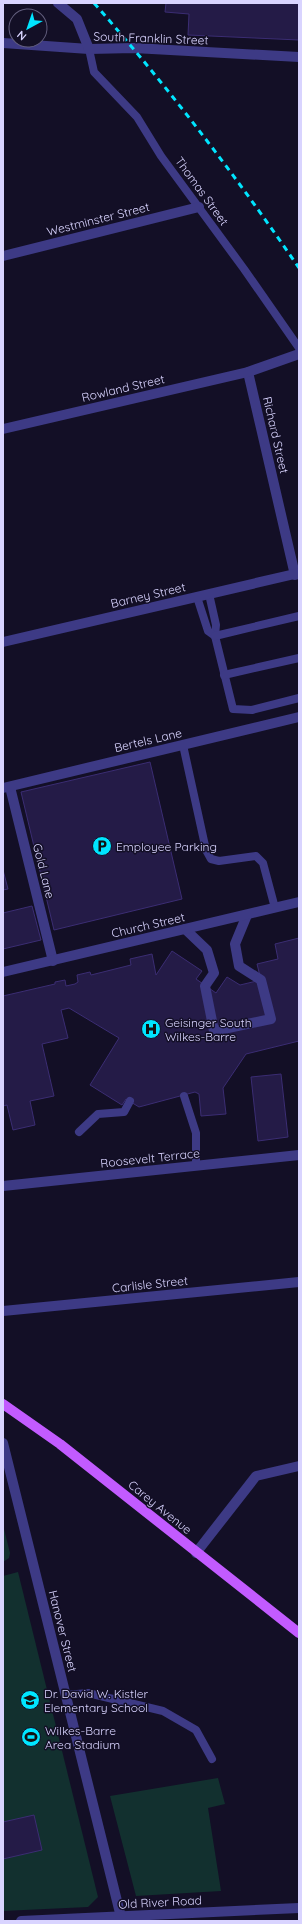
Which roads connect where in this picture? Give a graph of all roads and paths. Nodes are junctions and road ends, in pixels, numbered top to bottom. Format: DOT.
graph roads {
  1 [pos="58,3"];
  2 [pos="4,42"];
  3 [pos="89,49"];
  4 [pos="299,57"];
  5 [pos="199,207"];
  6 [pos="3,256"];
  7 [pos="299,348"];
  8 [pos="299,354"];
  9 [pos="248,372"];
  10 [pos="3,429"];
  11 [pos="297,574"];
  12 [pos="209,594"];
  13 [pos="197,597"];
  14 [pos="299,616"];
  15 [pos="215,636"];
  16 [pos="3,642"];
  17 [pos="299,658"];
  18 [pos="224,675"];
  19 [pos="299,698"];
  20 [pos="299,717"];
  21 [pos="183,745"];
  22 [pos="6,787"];
  23 [pos="299,902"];
  24 [pos="275,908"];
  25 [pos="247,915"];
  26 [pos="185,929"];
  27 [pos="53,961"];
  28 [pos="3,972"];
  29 [pos="184,1096"];
  30 [pos="130,1101"];
  31 [pos="79,1132"];
  32 [pos="299,1155"];
  33 [pos="196,1166"];
  34 [pos="3,1186"];
  35 [pos="299,1282"];
  36 [pos="3,1311"];
  37 [pos="3,1404"];
  38 [pos="3,1443"];
  39 [pos="299,1466"];
  40 [pos="196,1553"];
  41 [pos="299,1633"];
  42 [pos="66,1695"];
  43 [pos="212,1759"];
  44 [pos="299,1908"];
  45 [pos="122,1917"];
  46 [pos="21,1921"];
  1 -- 3 [label="street"];
  2 -- 3 [label="street, South Franklin Street"];
  3 -- 4 [label="street, South Franklin Street"];
  3 -- 5 [label="lane, Thomas Street"];
  5 -- 6 [label="street, Westminster Street"];
  5 -- 7 [label="lane, Thomas Street"];
  8 -- 9 [label="street, Rowland Street"];
  9 -- 10 [label="street, Rowland Street"];
  9 -- 11 [label="street, Richard Street"];
  11 -- 12 [label="street, Barney Street"];
  12 -- 13 [label="street, Barney Street"];
  12 -- 15 [label="lane"];
  13 -- 15 [label="lane"];
  13 -- 16 [label="street, Barney Street"];
  14 -- 15 [label="lane"];
  15 -- 18 [label="lane"];
  17 -- 18 [label="lane"];
  18 -- 19 [label="lane"];
  20 -- 21 [label="street, Bertels Lane"];
  21 -- 22 [label="street, Bertels Lane"];
  21 -- 24 [label="lane"];
  22 -- 27 [label="street, Gold Lane"];
  23 -- 24 [label="street, Church Street"];
  24 -- 25 [label="street, Church Street"];
  25 -- 26 [label="street, Church Street"];
  25 -- 26 [label="street"];
  26 -- 27 [label="street, Church Street"];
  27 -- 28 [label="street, Church Street"];
  29 -- 33 [label="lane"];
  30 -- 31 [label="lane"];
  32 -- 33 [label="street, Roosevelt Terrace"];
  33 -- 34 [label="street, Roosevelt Terrace"];
  35 -- 36 [label="street, Carlisle Street"];
  37 -- 40 [label="main road, Carey Avenue"];
  38 -- 42 [label="street, Hanover Street"];
  39 -- 40 [label="street"];
  40 -- 41 [label="main road, Carey Avenue"];
  42 -- 43 [label="lane"];
  42 -- 45 [label="street, Hanover Street"];
  44 -- 45 [label="street, Old River Road"];
  45 -- 46 [label="street, Old River Road"];
}
